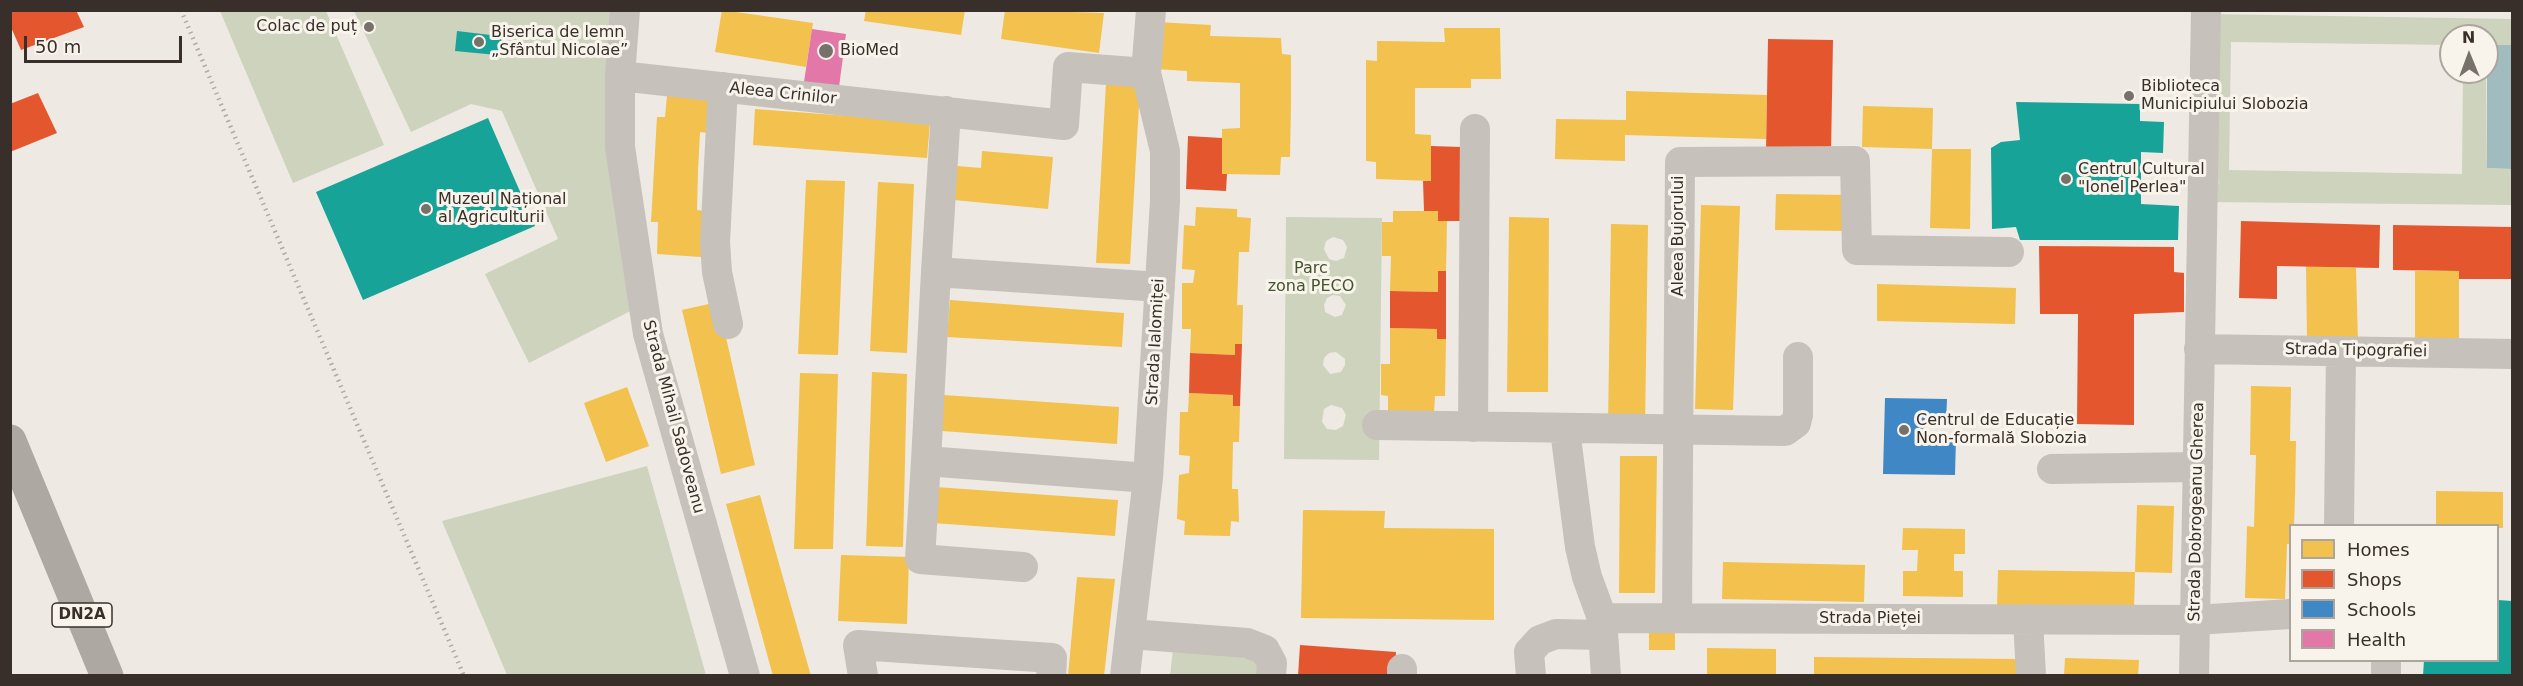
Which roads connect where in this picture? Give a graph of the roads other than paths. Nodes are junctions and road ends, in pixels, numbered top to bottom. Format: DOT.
graph roads {
  1 [pos="625,10"];
  2 [pos="1151,10"];
  3 [pos="2206,10"];
  4 [pos="1146,73"];
  5 [pos="620,76"];
  6 [pos="723,87"];
  7 [pos="946,111"];
  8 [pos="1476,129"];
  9 [pos="2009,252"];
  10 [pos="936,272"];
  11 [pos="1160,287"];
  12 [pos="728,324"];
  13 [pos="2199,349"];
  14 [pos="2341,351"];
  15 [pos="2512,354"];
  16 [pos="1798,357"];
  17 [pos="1377,425"];
  18 [pos="1473,427"];
  19 [pos="1565,430"];
  20 [pos="1678,431"];
  21 [pos="10,441"];
  22 [pos="926,461"];
  23 [pos="2198,467"];
  24 [pos="2052,469"];
  25 [pos="1148,478"];
  26 [pos="2339,524"];
  27 [pos="1023,567"];
  28 [pos="2289,614"];
  29 [pos="1677,618"];
  30 [pos="2028,619"];
  31 [pos="2195,620"];
  32 [pos="1603,627"];
  33 [pos="1131,634"];
  34 [pos="107,675"];
  35 [pos="745,675"];
  36 [pos="863,675"];
  37 [pos="1051,675"];
  38 [pos="1125,675"];
  39 [pos="1271,675"];
  40 [pos="1531,675"];
  41 [pos="1606,675"];
  42 [pos="2031,675"];
  43 [pos="2194,675"];
  1 -- 5 [label="street, Strada Mihail Sadoveanu"];
  2 -- 4 [label="street, Strada Ialomiței"];
  3 -- 13 [label="street, Strada Dobrogeanu Gherea"];
  4 -- 7 [label="street, Aleea Crinilor"];
  4 -- 11 [label="street, Strada Ialomiței"];
  5 -- 6 [label="street, Aleea Crinilor"];
  5 -- 35 [label="street, Strada Mihail Sadoveanu"];
  6 -- 7 [label="street, Aleea Crinilor"];
  6 -- 12 [label="street"];
  7 -- 10 [label="street"];
  8 -- 18 [label="street"];
  9 -- 20 [label="street, Aleea Bujorului"];
  10 -- 11 [label="street"];
  10 -- 22 [label="street"];
  11 -- 25 [label="street, Strada Ialomiței"];
  13 -- 14 [label="street, Strada Tipografiei"];
  13 -- 23 [label="street, Strada Dobrogeanu Gherea"];
  14 -- 15 [label="street, Strada Tipografiei"];
  14 -- 26 [label="street"];
  16 -- 20 [label="street"];
  17 -- 18 [label="street"];
  18 -- 19 [label="street"];
  19 -- 20 [label="street"];
  19 -- 32 [label="street"];
  20 -- 29 [label="street, Aleea Bujorului"];
  21 -- 34 [label="highway, DN2A"];
  22 -- 25 [label="street"];
  22 -- 27 [label="street"];
  23 -- 24 [label="street"];
  23 -- 31 [label="street, Strada Dobrogeanu Gherea"];
  25 -- 33 [label="street, Strada Ialomiței"];
  28 -- 31 [label="street, Strada Pieței"];
  29 -- 30 [label="street, Strada Pieței"];
  29 -- 32 [label="street, Strada Pieței"];
  30 -- 31 [label="street, Strada Pieței"];
  30 -- 42 [label="street"];
  31 -- 43 [label="street, Strada Dobrogeanu Gherea"];
  32 -- 40 [label="street, Strada Pieței"];
  32 -- 41 [label="street"];
  33 -- 38 [label="street, Strada Ialomiței"];
  33 -- 39 [label="street"];
  36 -- 37 [label="street"];
}
